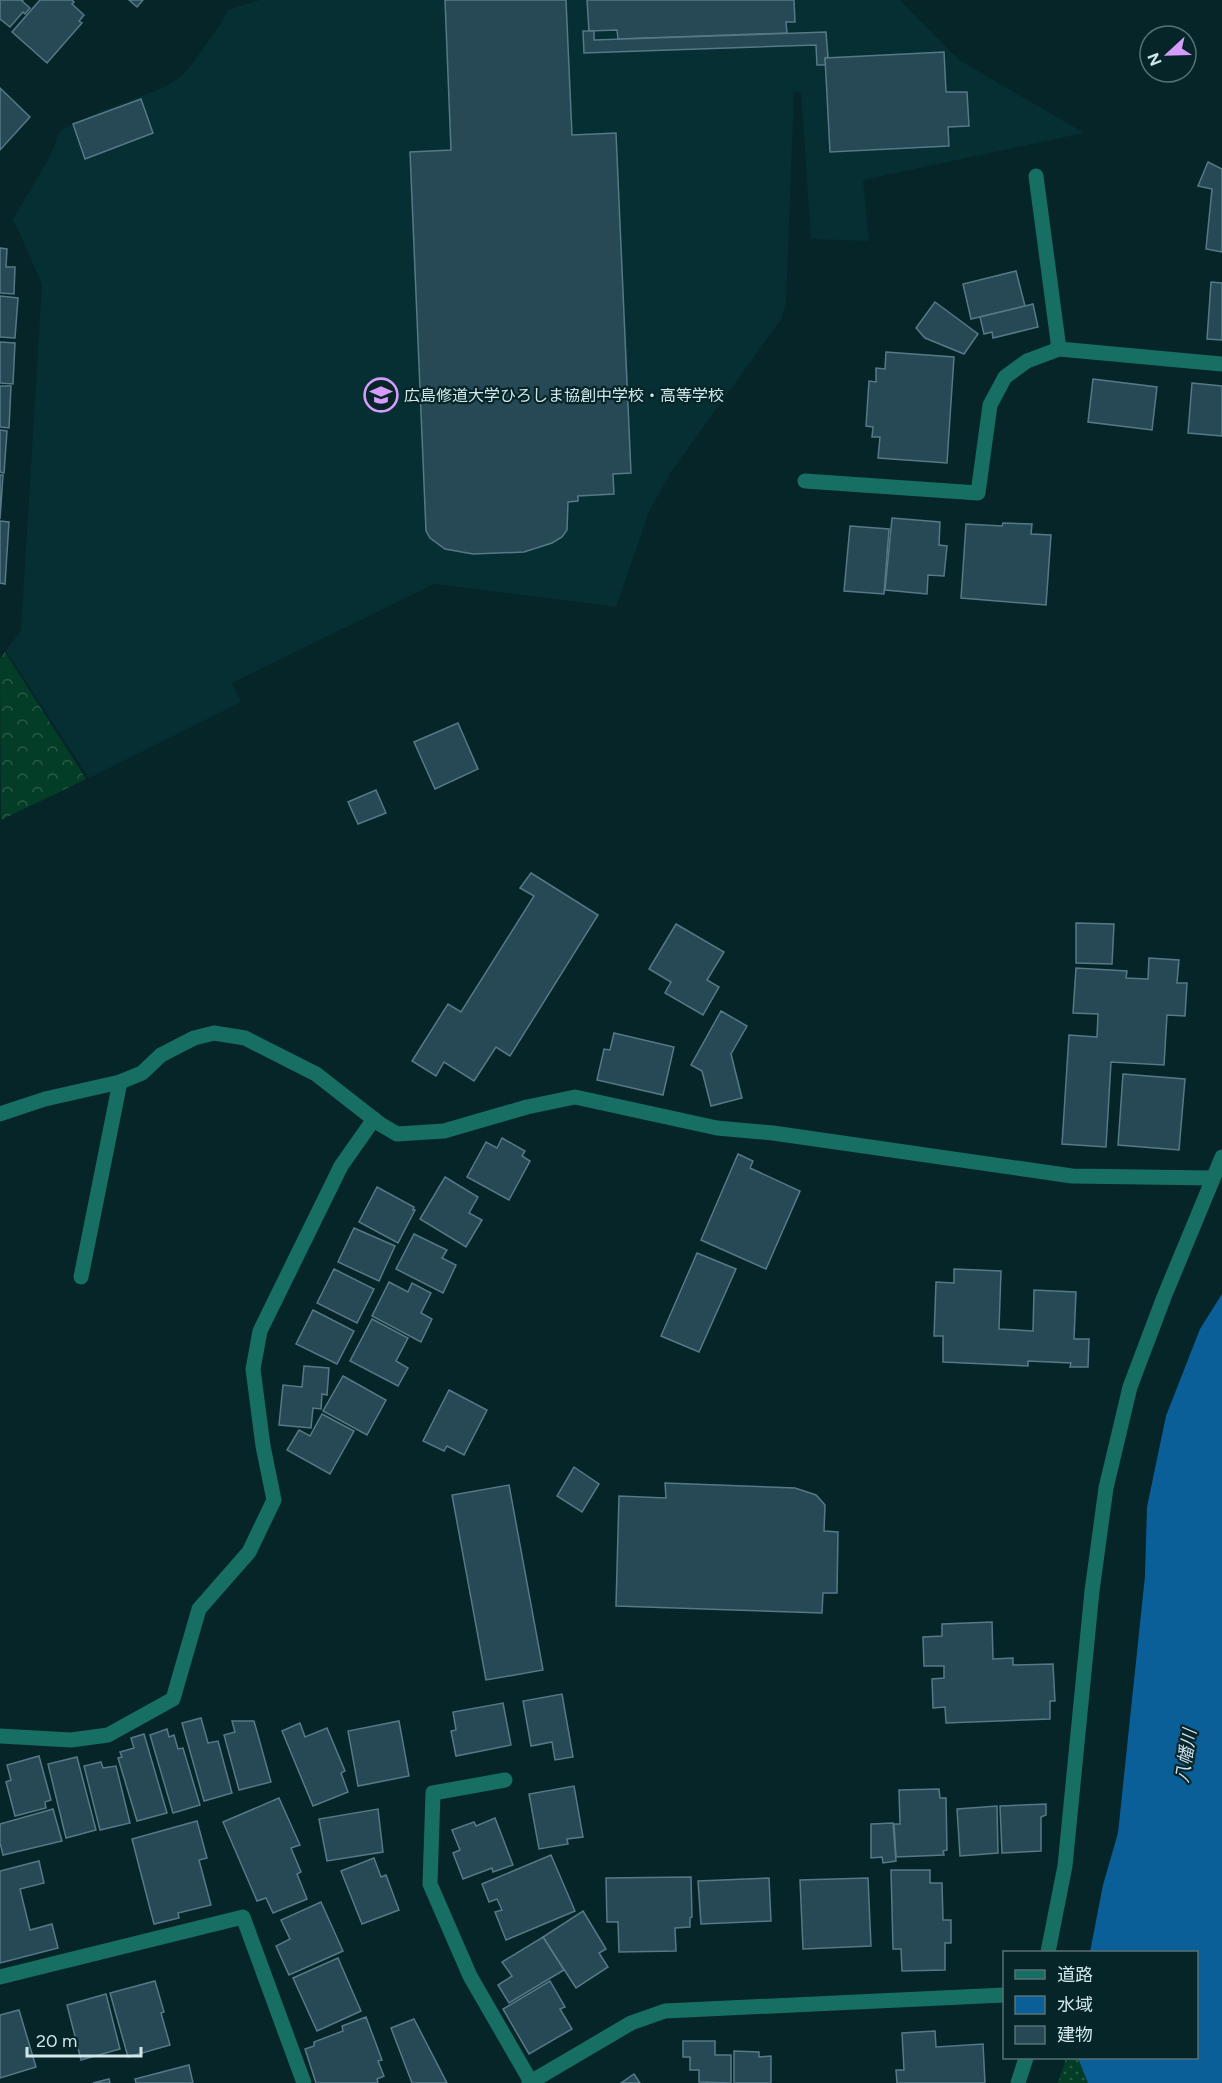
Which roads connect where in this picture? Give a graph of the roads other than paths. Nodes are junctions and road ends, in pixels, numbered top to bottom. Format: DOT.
graph roads {
  1 [pos="1036,176"];
  2 [pos="1059,349"];
  3 [pos="1222,364"];
  4 [pos="805,481"];
  5 [pos="120,1082"];
  6 [pos="0,1114"];
  7 [pos="374,1119"];
  8 [pos="1222,1157"];
  9 [pos="1212,1178"];
  10 [pos="81,1276"];
  11 [pos="0,1736"];
  12 [pos="505,1780"];
  13 [pos="1048,1951"];
  14 [pos="0,1977"];
  15 [pos="1003,1995"];
  16 [pos="1026,2059"];
  17 [pos="549,2078"];
  18 [pos="304,2083"];
  19 [pos="530,2083"];
  20 [pos="1018,2083"];
  1 -- 2 [label="street"];
  2 -- 3 [label="street"];
  2 -- 4 [label="street"];
  5 -- 6 [label="street"];
  5 -- 7 [label="street"];
  5 -- 10 [label="street"];
  7 -- 9 [label="street"];
  7 -- 11 [label="street"];
  8 -- 9 [label="street"];
  9 -- 13 [label="street"];
  12 -- 19 [label="street"];
  14 -- 18 [label="street"];
  15 -- 17 [label="street"];
  16 -- 20 [label="street"];
  17 -- 19 [label="street"];
}
